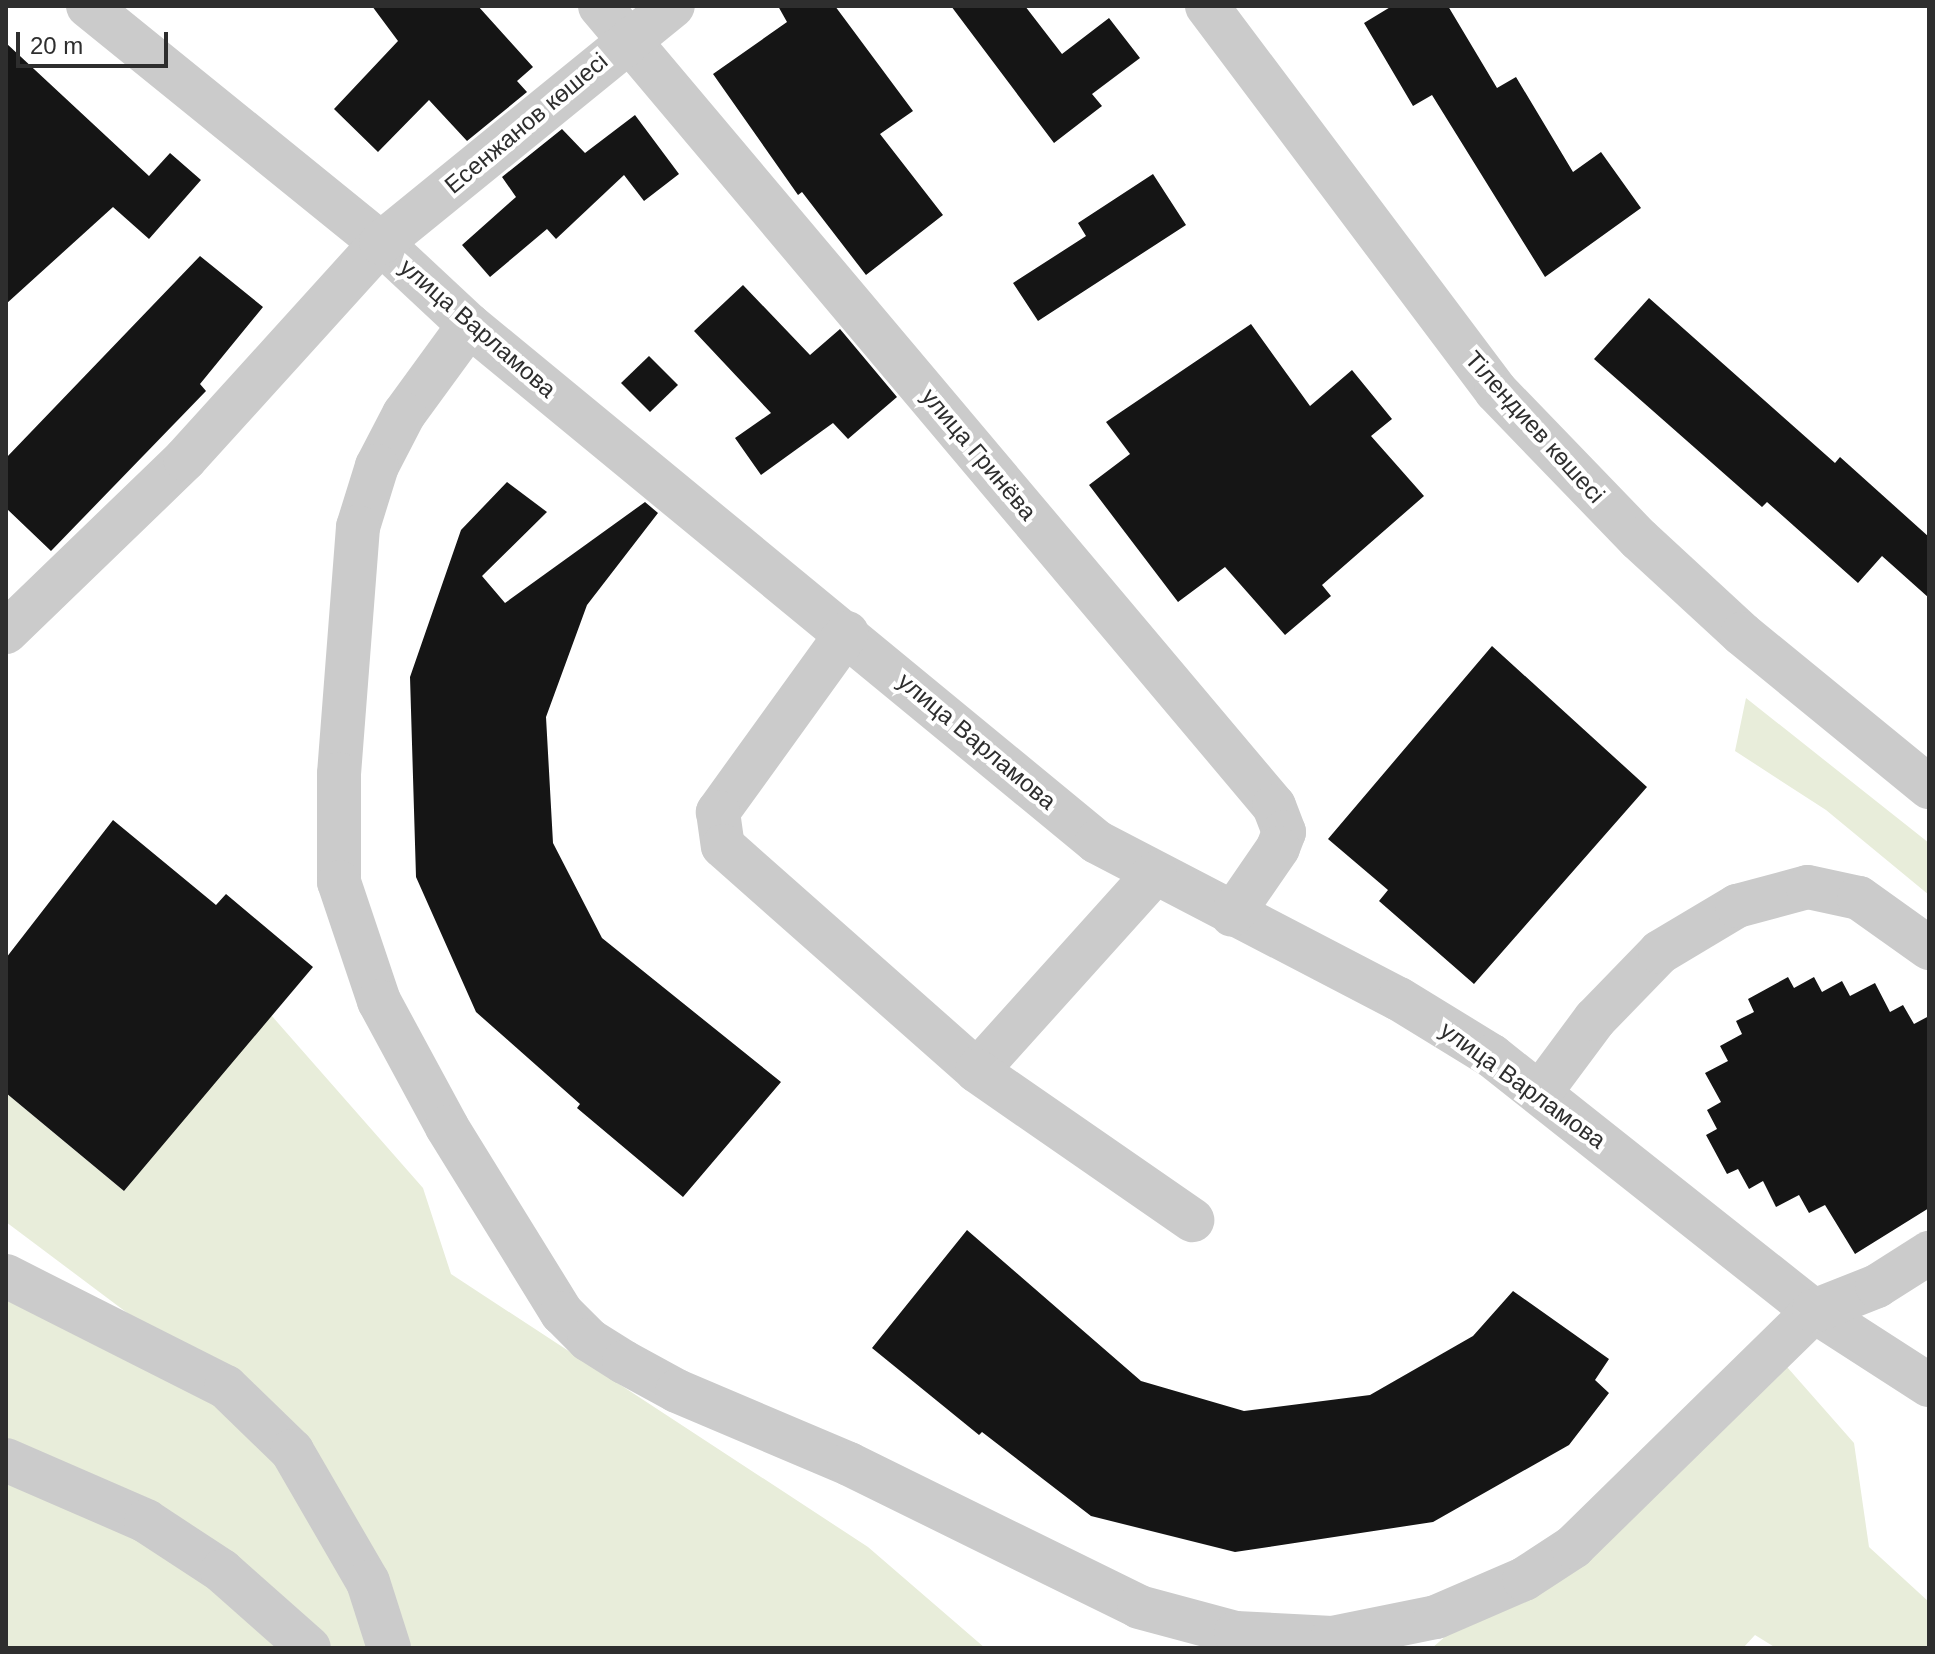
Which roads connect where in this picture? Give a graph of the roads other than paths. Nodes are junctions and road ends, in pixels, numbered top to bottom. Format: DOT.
graph roads {
  1 [pos="88,6"];
  2 [pos="673,6"];
  3 [pos="1207,6"];
  4 [pos="615,21"];
  5 [pos="381,243"];
  6 [pos="469,325"];
  7 [pos="6,632"];
  8 [pos="847,633"];
  9 [pos="1929,787"];
  10 [pos="1155,873"];
  11 [pos="1232,915"];
  12 [pos="1929,948"];
  13 [pos="977,1071"];
  14 [pos="1540,1093"];
  15 [pos="1192,1220"];
  16 [pos="1929,1253"];
  17 [pos="6,1276"];
  18 [pos="1814,1311"];
  19 [pos="1929,1385"];
  20 [pos="6,1460"];
  21 [pos="309,1648"];
  22 [pos="389,1648"];
  1 -- 5 [label="street, улица Варламова"];
  2 -- 4 [label="street, Есенжанов көшесі"];
  3 -- 9 [label="street, Тілендиев көшесі"];
  4 -- 5 [label="street, Есенжанов көшесі"];
  4 -- 11 [label="street, улица Гринёва"];
  5 -- 6 [label="street, улица Варламова"];
  5 -- 7 [label="street, Есенжанов көшесі"];
  6 -- 8 [label="street, улица Варламова"];
  6 -- 18 [label="street"];
  8 -- 10 [label="street, улица Варламова"];
  8 -- 13 [label="street"];
  10 -- 11 [label="street, улица Варламова"];
  10 -- 13 [label="street"];
  11 -- 14 [label="street, улица Варламова"];
  12 -- 14 [label="street"];
  13 -- 15 [label="street"];
  14 -- 18 [label="street, улица Варламова"];
  16 -- 18 [label="street"];
  17 -- 22 [label="street"];
  18 -- 19 [label="street, улица Варламова"];
  20 -- 21 [label="street"];
}
